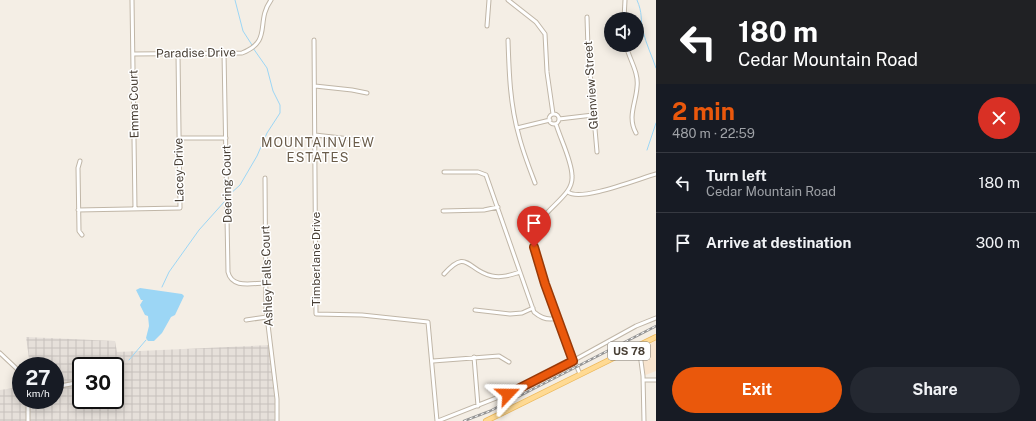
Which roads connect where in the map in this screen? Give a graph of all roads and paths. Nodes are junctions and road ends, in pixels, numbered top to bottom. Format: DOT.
graph roads {
  1 [pos="132,0"];
  2 [pos="271,0"];
  3 [pos="489,0"];
  4 [pos="508,0"];
  5 [pos="625,0"];
  6 [pos="624,12"];
  7 [pos="587,17"];
  8 [pos="487,26"];
  9 [pos="314,40"];
  10 [pos="508,40"];
  11 [pos="628,52"];
  12 [pos="224,53"];
  13 [pos="133,54"];
  14 [pos="178,54"];
  15 [pos="315,86"];
  16 [pos="367,93"];
  17 [pos="554,114"];
  18 [pos="593,115"];
  19 [pos="559,119"];
  20 [pos="550,120"];
  21 [pos="556,124"];
  22 [pos="517,128"];
  23 [pos="636,133"];
  24 [pos="315,135"];
  25 [pos="179,138"];
  26 [pos="226,138"];
  27 [pos="358,140"];
  28 [pos="597,152"];
  29 [pos="80,160"];
  30 [pos="444,172"];
  31 [pos="656,174"];
  32 [pos="265,178"];
  33 [pos="535,183"];
  34 [pos="568,192"];
  35 [pos="498,207"];
  36 [pos="135,208"];
  37 [pos="78,210"];
  38 [pos="443,211"];
  39 [pos="82,235"];
  40 [pos="520,272"];
  41 [pos="444,274"];
  42 [pos="266,283"];
  43 [pos="532,308"];
  44 [pos="475,310"];
  45 [pos="267,317"];
  46 [pos="557,318"];
  47 [pos="656,318"];
  48 [pos="246,320"];
  49 [pos="656,337"];
  50 [pos="639,346"];
  51 [pos="0,353"];
  52 [pos="474,357"];
  53 [pos="573,361"];
  54 [pos="433,362"];
  55 [pos="509,362"];
  56 [pos="12,364"];
  57 [pos="580,374"];
  58 [pos="643,380"];
  59 [pos="656,380"];
  60 [pos="478,406"];
  61 [pos="28,409"];
  62 [pos="28,421"];
  63 [pos="277,421"];
  64 [pos="438,421"];
  65 [pos="486,421"];
  66 [pos="644,421"];
  1 -- 13 [label="street, Emma Court"];
  2 -- 12 [label="street, Paradise Drive"];
  3 -- 8 [label="street"];
  4 -- 17 [label="street"];
  5 -- 6 [label="street"];
  7 -- 18 [label="street, Glenview Street"];
  9 -- 15 [label="street, Timberlane Drive"];
  10 -- 22 [label="street"];
  11 -- 23 [label="street"];
  12 -- 14 [label="street, Paradise Drive"];
  12 -- 26 [label="street, Deering Court"];
  13 -- 14 [label="street, Paradise Drive"];
  13 -- 36 [label="street, Emma Court"];
  14 -- 25 [label="street, Lacey Drive"];
  15 -- 16 [label="street"];
  15 -- 24 [label="street, Timberlane Drive"];
  17 -- 19 [label="street"];
  17 -- 20 [label="street"];
  18 -- 19 [label="street"];
  18 -- 28 [label="street, Glenview Street"];
  19 -- 21 [label="street"];
  20 -- 21 [label="street"];
  20 -- 22 [label="street"];
  21 -- 34 [label="street"];
  22 -- 33 [label="street"];
  24 -- 27 [label="street"];
  24 -- 54 [label="street, Timberlane Drive"];
  25 -- 26 [label="street"];
  25 -- 36 [label="street, Lacey Drive"];
  26 -- 42 [label="street, Deering Court"];
  29 -- 37 [label="street"];
  30 -- 35 [label="street"];
  31 -- 34 [label="street"];
  32 -- 42 [label="street, Ashley Falls Court"];
  34 -- 46 [label="street"];
  35 -- 38 [label="street"];
  35 -- 40 [label="street"];
  36 -- 37 [label="street, Lacey Drive"];
  37 -- 39 [label="street"];
  40 -- 41 [label="street"];
  40 -- 43 [label="street"];
  42 -- 45 [label="street, Ashley Falls Court"];
  43 -- 44 [label="street"];
  43 -- 46 [label="street"];
  45 -- 48 [label="street"];
  45 -- 63 [label="street, Ashley Falls Court"];
  46 -- 53 [label="street"];
  47 -- 53 [label="street"];
  49 -- 50 [label="main road, US 78"];
  50 -- 57 [label="main road, US 78"];
  50 -- 58 [label="street"];
  51 -- 56 [label="street"];
  52 -- 54 [label="street"];
  52 -- 55 [label="street"];
  52 -- 60 [label="street"];
  53 -- 57 [label="street"];
  53 -- 60 [label="street"];
  54 -- 64 [label="street, Timberlane Drive"];
  57 -- 65 [label="main road, US 78"];
  58 -- 59 [label="street"];
  58 -- 66 [label="street"];
  60 -- 64 [label="street"];
  61 -- 62 [label="street"];
}
